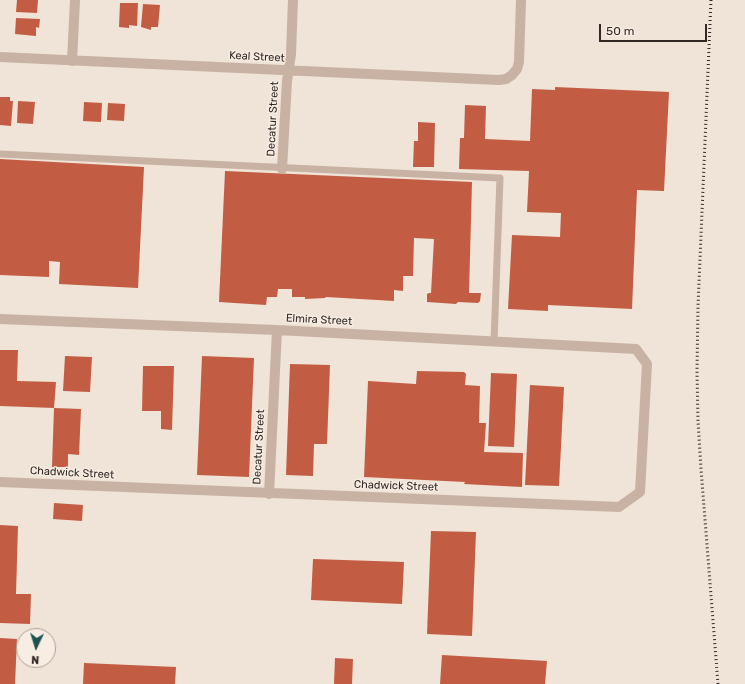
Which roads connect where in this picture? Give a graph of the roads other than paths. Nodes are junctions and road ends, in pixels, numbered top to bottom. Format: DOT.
graph roads {
  1 [pos="75,0"];
  2 [pos="293,0"];
  3 [pos="521,0"];
  4 [pos="0,57"];
  5 [pos="72,61"];
  6 [pos="289,70"];
  7 [pos="0,154"];
  8 [pos="282,169"];
  9 [pos="0,319"];
  10 [pos="277,330"];
  11 [pos="494,342"];
  12 [pos="636,349"];
  13 [pos="0,482"];
  14 [pos="269,494"];
  1 -- 5 [label="street"];
  2 -- 6 [label="street, Decatur Street"];
  3 -- 6 [label="street, Keal Street"];
  4 -- 5 [label="street, Keal Street"];
  5 -- 6 [label="street, Keal Street"];
  6 -- 8 [label="street, Decatur Street"];
  7 -- 8 [label="lane"];
  8 -- 11 [label="lane"];
  9 -- 10 [label="street, Elmira Street"];
  10 -- 11 [label="street, Elmira Street"];
  10 -- 14 [label="street, Decatur Street"];
  11 -- 12 [label="street, Elmira Street"];
  12 -- 14 [label="street, Chadwick Street"];
  13 -- 14 [label="street, Chadwick Street"];
}
